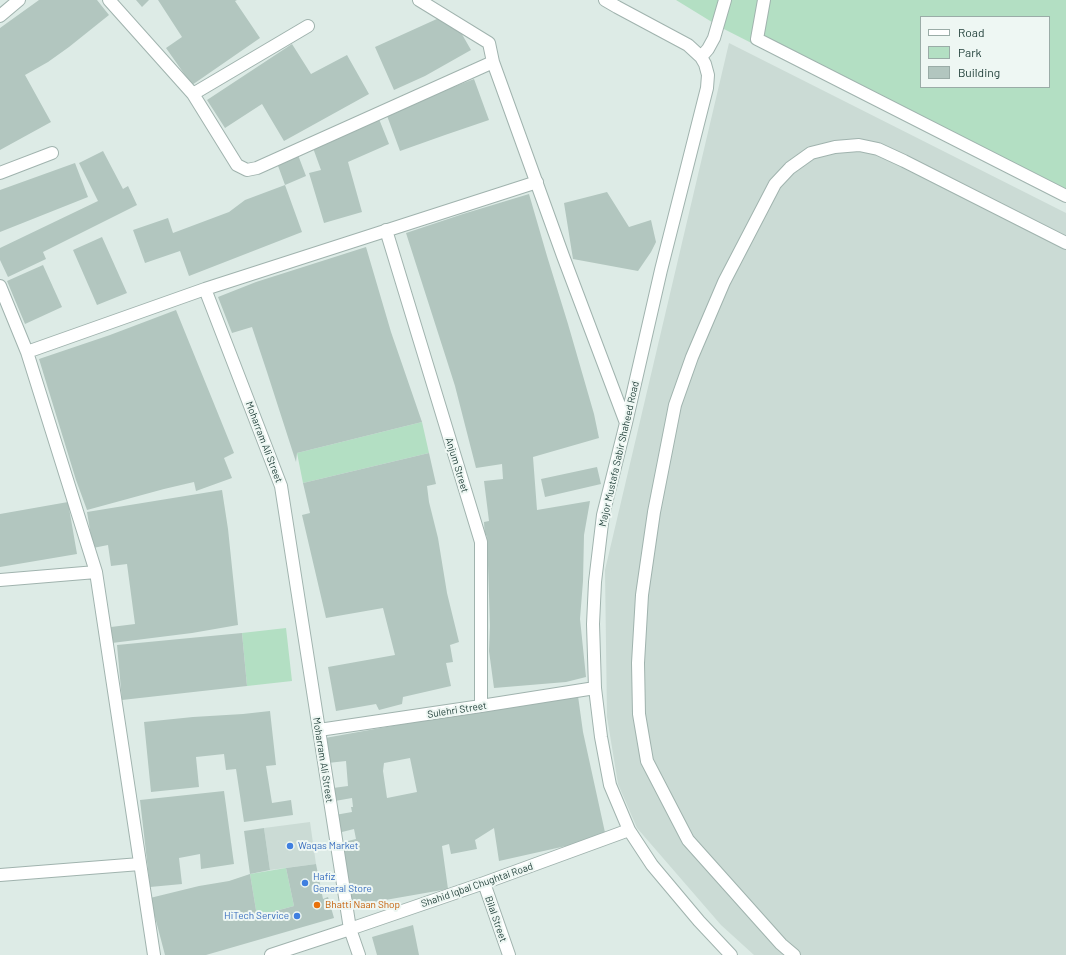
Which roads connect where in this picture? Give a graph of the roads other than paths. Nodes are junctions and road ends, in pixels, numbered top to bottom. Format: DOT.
graph roads {
  1 [pos="19,0"];
  2 [pos="109,0"];
  3 [pos="419,0"];
  4 [pos="605,0"];
  5 [pos="725,0"];
  6 [pos="764,0"];
  7 [pos="0,16"];
  8 [pos="308,26"];
  9 [pos="701,57"];
  10 [pos="493,62"];
  11 [pos="193,94"];
  12 [pos="52,153"];
  13 [pos="0,173"];
  14 [pos="537,182"];
  15 [pos="1066,196"];
  16 [pos="386,230"];
  17 [pos="1066,243"];
  18 [pos="0,286"];
  19 [pos="205,288"];
  20 [pos="27,352"];
  21 [pos="626,423"];
  22 [pos="96,572"];
  23 [pos="0,580"];
  24 [pos="595,688"];
  25 [pos="481,706"];
  26 [pos="319,730"];
  27 [pos="629,830"];
  28 [pos="140,864"];
  29 [pos="0,875"];
  30 [pos="484,883"];
  31 [pos="350,929"];
  32 [pos="154,955"];
  33 [pos="271,955"];
  34 [pos="359,955"];
  35 [pos="508,955"];
  36 [pos="731,955"];
  37 [pos="794,955"];
  1 -- 7 [label="street"];
  2 -- 11 [label="street"];
  3 -- 10 [label="street"];
  4 -- 9 [label="street, Major Mustafa Sabir Shaheed Road"];
  5 -- 9 [label="street"];
  6 -- 15 [label="street"];
  8 -- 11 [label="street"];
  9 -- 21 [label="street, Major Mustafa Sabir Shaheed Road"];
  10 -- 11 [label="street"];
  10 -- 14 [label="street"];
  12 -- 13 [label="street"];
  14 -- 16 [label="street"];
  14 -- 21 [label="street"];
  16 -- 19 [label="street"];
  16 -- 25 [label="street, Anjum Street"];
  17 -- 37 [label="street"];
  18 -- 20 [label="street"];
  19 -- 20 [label="street"];
  19 -- 26 [label="street, Moharram Ali Street"];
  20 -- 22 [label="street"];
  21 -- 24 [label="street, Major Mustafa Sabir Shaheed Road"];
  22 -- 23 [label="street"];
  22 -- 28 [label="street"];
  24 -- 25 [label="street, Sulehri Street"];
  24 -- 27 [label="street, Major Mustafa Sabir Shaheed Road"];
  25 -- 26 [label="street, Sulehri Street"];
  26 -- 31 [label="street, Moharram Ali Street"];
  27 -- 30 [label="street, Shahid Iqbal Chughtai Road"];
  27 -- 36 [label="street, Major Mustafa Sabir Shaheed Road"];
  28 -- 29 [label="street"];
  28 -- 32 [label="street"];
  30 -- 31 [label="street, Shahid Iqbal Chughtai Road"];
  30 -- 35 [label="street, Bilal Street"];
  31 -- 33 [label="street, Shahid Iqbal Chughtai Road"];
  31 -- 34 [label="street"];
}
